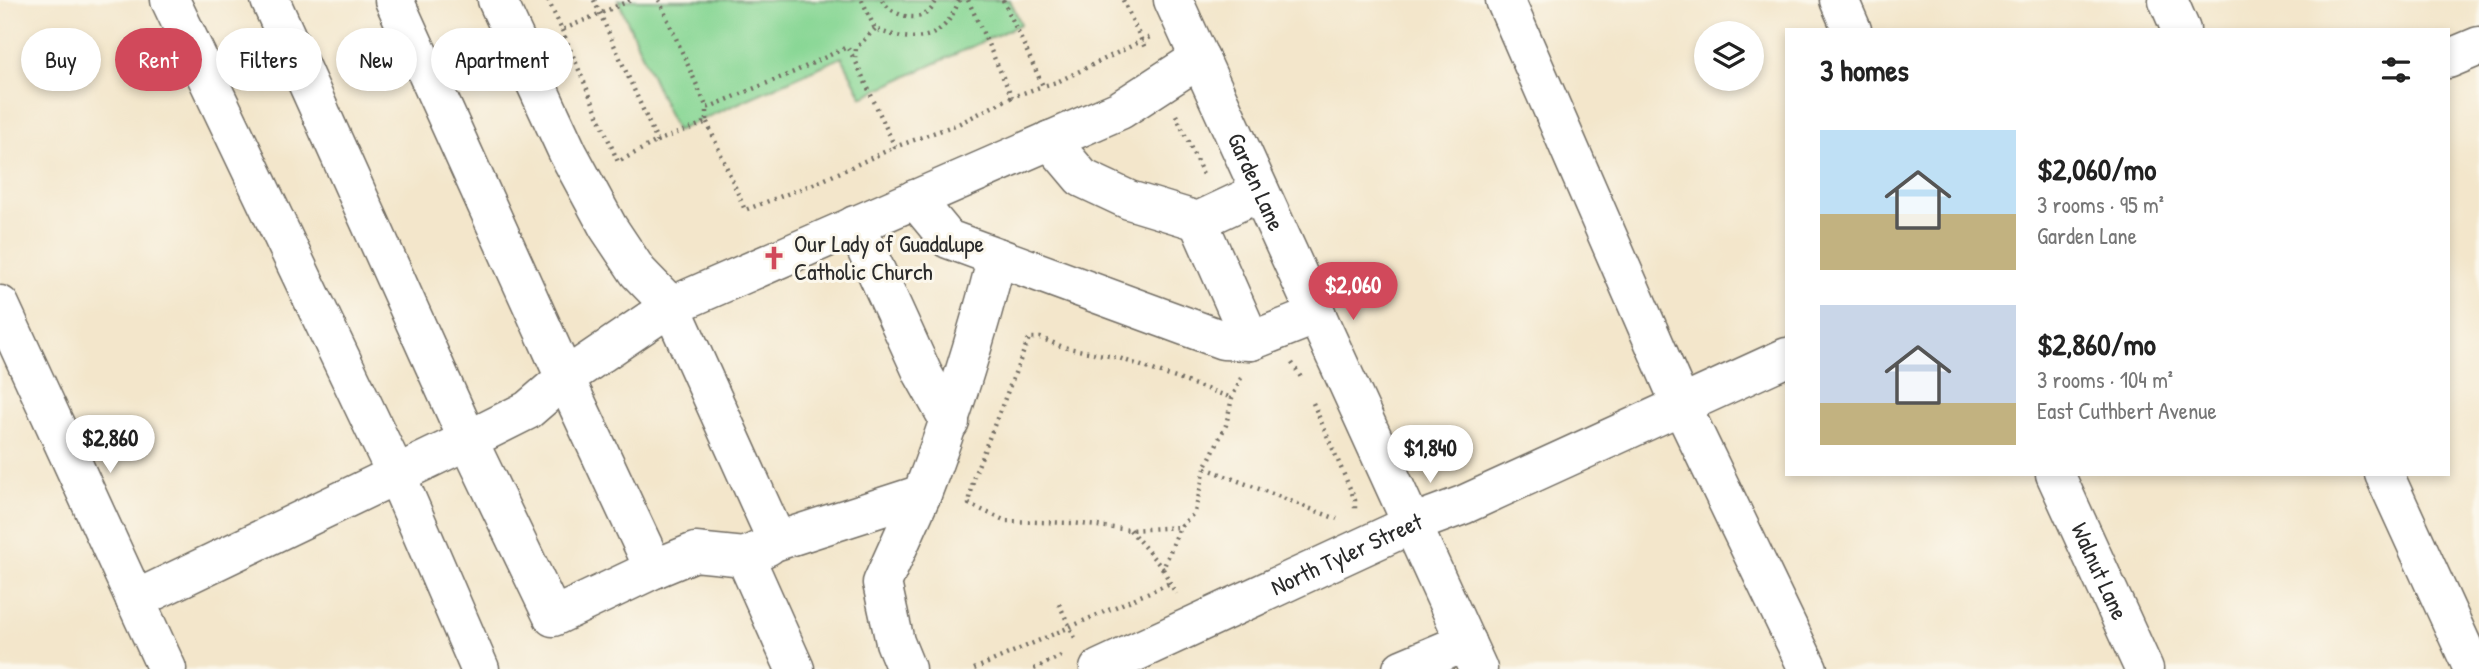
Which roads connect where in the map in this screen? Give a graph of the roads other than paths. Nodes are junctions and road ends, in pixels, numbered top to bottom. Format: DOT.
graph roads {
  1 [pos="170,0"];
  2 [pos="270,0"];
  3 [pos="394,0"];
  4 [pos="497,0"];
  5 [pos="1505,0"];
  6 [pos="1839,0"];
  7 [pos="2168,0"];
  8 [pos="1178,12"];
  9 [pos="1851,28"];
  10 [pos="2180,28"];
  11 [pos="2479,46"];
  12 [pos="1200,58"];
  13 [pos="2450,58"];
  14 [pos="1050,140"];
  15 [pos="1261,192"];
  16 [pos="915,199"];
  17 [pos="1198,221"];
  18 [pos="855,225"];
  19 [pos="997,257"];
  20 [pos="0,305"];
  21 [pos="671,306"];
  22 [pos="1317,315"];
  23 [pos="1251,341"];
  24 [pos="1785,358"];
  25 [pos="565,378"];
  26 [pos="1681,405"];
  27 [pos="950,422"];
  28 [pos="468,440"];
  29 [pos="396,474"];
  30 [pos="2056,476"];
  31 [pos="2385,476"];
  32 [pos="922,494"];
  33 [pos="1412,524"];
  34 [pos="761,549"];
  35 [pos="654,569"];
  36 [pos="135,600"];
  37 [pos="1472,656"];
  38 [pos="1113,660"];
  39 [pos="167,669"];
  40 [pos="480,669"];
  41 [pos="795,669"];
  42 [pos="906,669"];
  43 [pos="1402,669"];
  44 [pos="1808,669"];
  45 [pos="2144,669"];
  46 [pos="2473,669"];
  1 -- 29 [label="street"];
  2 -- 28 [label="street"];
  3 -- 25 [label="street"];
  4 -- 21 [label="street"];
  5 -- 26 [label="street"];
  6 -- 9 [label="street"];
  7 -- 10 [label="street"];
  8 -- 12 [label="street, Garden Lane"];
  11 -- 13 [label="street"];
  12 -- 14 [label="street"];
  12 -- 15 [label="street, Garden Lane"];
  14 -- 16 [label="street"];
  14 -- 17 [label="street"];
  15 -- 17 [label="street"];
  15 -- 22 [label="street, Garden Lane"];
  16 -- 18 [label="street"];
  16 -- 19 [label="street"];
  17 -- 23 [label="street"];
  18 -- 21 [label="street"];
  18 -- 27 [label="street"];
  19 -- 23 [label="street"];
  19 -- 27 [label="street"];
  20 -- 36 [label="street"];
  21 -- 25 [label="street"];
  21 -- 34 [label="street"];
  22 -- 23 [label="street"];
  22 -- 33 [label="street, Garden Lane"];
  24 -- 26 [label="street, North Tyler Street"];
  25 -- 28 [label="street"];
  25 -- 35 [label="street"];
  26 -- 33 [label="street, North Tyler Street"];
  26 -- 44 [label="street"];
  27 -- 32 [label="street"];
  28 -- 29 [label="street"];
  28 -- 35 [label="street"];
  29 -- 36 [label="street"];
  29 -- 40 [label="street"];
  30 -- 45 [label="street, Walnut Lane"];
  31 -- 46 [label="street"];
  32 -- 34 [label="street"];
  32 -- 42 [label="street"];
  33 -- 37 [label="street, Garden Lane"];
  33 -- 38 [label="street, North Tyler Street"];
  34 -- 35 [label="street"];
  34 -- 41 [label="street"];
  36 -- 39 [label="street"];
  37 -- 43 [label="street"];
}
